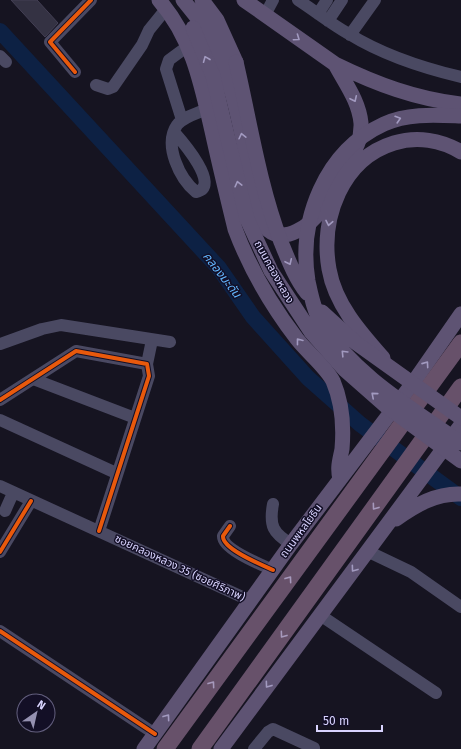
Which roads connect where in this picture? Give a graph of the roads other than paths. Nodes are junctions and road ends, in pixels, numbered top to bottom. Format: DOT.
graph roads {
  1 [pos="91,0"];
  2 [pos="183,0"];
  3 [pos="202,0"];
  4 [pos="244,0"];
  5 [pos="273,0"];
  6 [pos="298,0"];
  7 [pos="327,0"];
  8 [pos="342,0"];
  9 [pos="375,0"];
  10 [pos="166,3"];
  11 [pos="318,14"];
  12 [pos="265,15"];
  13 [pos="328,21"];
  14 [pos="350,35"];
  15 [pos="188,46"];
  16 [pos="335,64"];
  17 [pos="75,72"];
  18 [pos="461,77"];
  19 [pos="96,85"];
  20 [pos="461,104"];
  21 [pos="207,109"];
  22 [pos="461,116"];
  23 [pos="182,120"];
  24 [pos="174,132"];
  25 [pos="461,152"];
  26 [pos="225,188"];
  27 [pos="274,234"];
  28 [pos="461,314"];
  29 [pos="152,340"];
  30 [pos="170,342"];
  31 [pos="461,343"];
  32 [pos="0,344"];
  33 [pos="147,364"];
  34 [pos="394,370"];
  35 [pos="33,378"];
  36 [pos="461,387"];
  37 [pos="0,400"];
  38 [pos="135,418"];
  39 [pos="461,418"];
  40 [pos="0,420"];
  41 [pos="393,423"];
  42 [pos="461,425"];
  43 [pos="461,443"];
  44 [pos="461,462"];
  45 [pos="116,473"];
  46 [pos="340,479"];
  47 [pos="0,486"];
  48 [pos="13,493"];
  49 [pos="461,494"];
  50 [pos="31,502"];
  51 [pos="273,504"];
  52 [pos="5,511"];
  53 [pos="230,526"];
  54 [pos="385,526"];
  55 [pos="99,531"];
  56 [pos="291,544"];
  57 [pos="367,551"];
  58 [pos="0,552"];
  59 [pos="272,570"];
  60 [pos="251,601"];
  61 [pos="461,607"];
  62 [pos="320,615"];
  63 [pos="0,631"];
  64 [pos="436,694"];
  65 [pos="155,734"];
  66 [pos="314,748"];
  67 [pos="144,749"];
  68 [pos="165,749"];
  69 [pos="200,749"];
  70 [pos="221,749"];
  71 [pos="254,749"];
  1 -- 17 [label="street"];
  27 -- 2 [label="main road, one-way"];
  3 -- 34 [label="main road, ถนนคลองหลวง, one-way, bridge"];
  4 -- 12 [label="main road"];
  5 -- 12 [label="street"];
  6 -- 11 [label="street"];
  7 -- 11 [label="street"];
  8 -- 13 [label="street"];
  9 -- 14 [label="street"];
  10 -- 15 [label="main road"];
  10 -- 19 [label="street"];
  44 -- 10 [label="main road, ถนนคลองหลวง, one-way, bridge"];
  11 -- 13 [label="street"];
  12 -- 16 [label="main road, one-way"];
  13 -- 14 [label="street"];
  14 -- 18 [label="street"];
  15 -- 21 [label="main road"];
  15 -- 23 [label="street"];
  16 -- 20 [label="main road"];
  16 -- 27 [label="main road, one-way"];
  21 -- 23 [label="street"];
  21 -- 26 [label="main road"];
  43 -- 22 [label="main road, one-way, bridge"];
  23 -- 24 [label="street"];
  25 -- 34 [label="main road, one-way, bridge"];
  26 -- 27 [label="main road"];
  46 -- 26 [label="main road, one-way"];
  41 -- 28 [label="main road, ถนนพหลโยธิน, one-way"];
  29 -- 30 [label="street"];
  29 -- 32 [label="street"];
  29 -- 33 [label="street"];
  31 -- 41 [label="highway, ถนนพหลโยธิน"];
  33 -- 35 [label="street"];
  33 -- 38 [label="street"];
  34 -- 39 [label="main road, ถนนคลองหลวง, bridge"];
  35 -- 37 [label="street"];
  35 -- 38 [label="street"];
  36 -- 69 [label="highway, one-way"];
  38 -- 45 [label="street"];
  40 -- 45 [label="street"];
  41 -- 46 [label="main road, ถนนพหลโยธิน"];
  68 -- 41 [label="highway, ถนนพหลโยธิน, one-way"];
  42 -- 54 [label="main road"];
  45 -- 55 [label="street"];
  46 -- 56 [label="main road, ถนนพหลโยธิน"];
  47 -- 48 [label="street, ซอยคลองหลวง 35 (ซอยศิริภาพ)"];
  48 -- 50 [label="street, ซอยคลองหลวง 35 (ซอยศิริภาพ)"];
  48 -- 52 [label="street"];
  49 -- 54 [label="main road"];
  50 -- 55 [label="street, ซอยคลองหลวง 35 (ซอยศิริภาพ)"];
  50 -- 58 [label="street"];
  51 -- 56 [label="street"];
  53 -- 59 [label="street"];
  54 -- 57 [label="main road"];
  55 -- 60 [label="street, ซอยคลองหลวง 35 (ซอยศิริภาพ)"];
  56 -- 59 [label="main road, ถนนพหลโยธิน"];
  57 -- 61 [label="street"];
  57 -- 62 [label="main road, one-way"];
  59 -- 60 [label="main road, ถนนพหลโยธิน"];
  65 -- 60 [label="main road, ถนนพหลโยธิน, one-way"];
  62 -- 64 [label="street"];
  62 -- 70 [label="main road, one-way"];
  63 -- 65 [label="street"];
  65 -- 67 [label="main road, ถนนพหลโยธิน"];
  66 -- 71 [label="street"];
}
